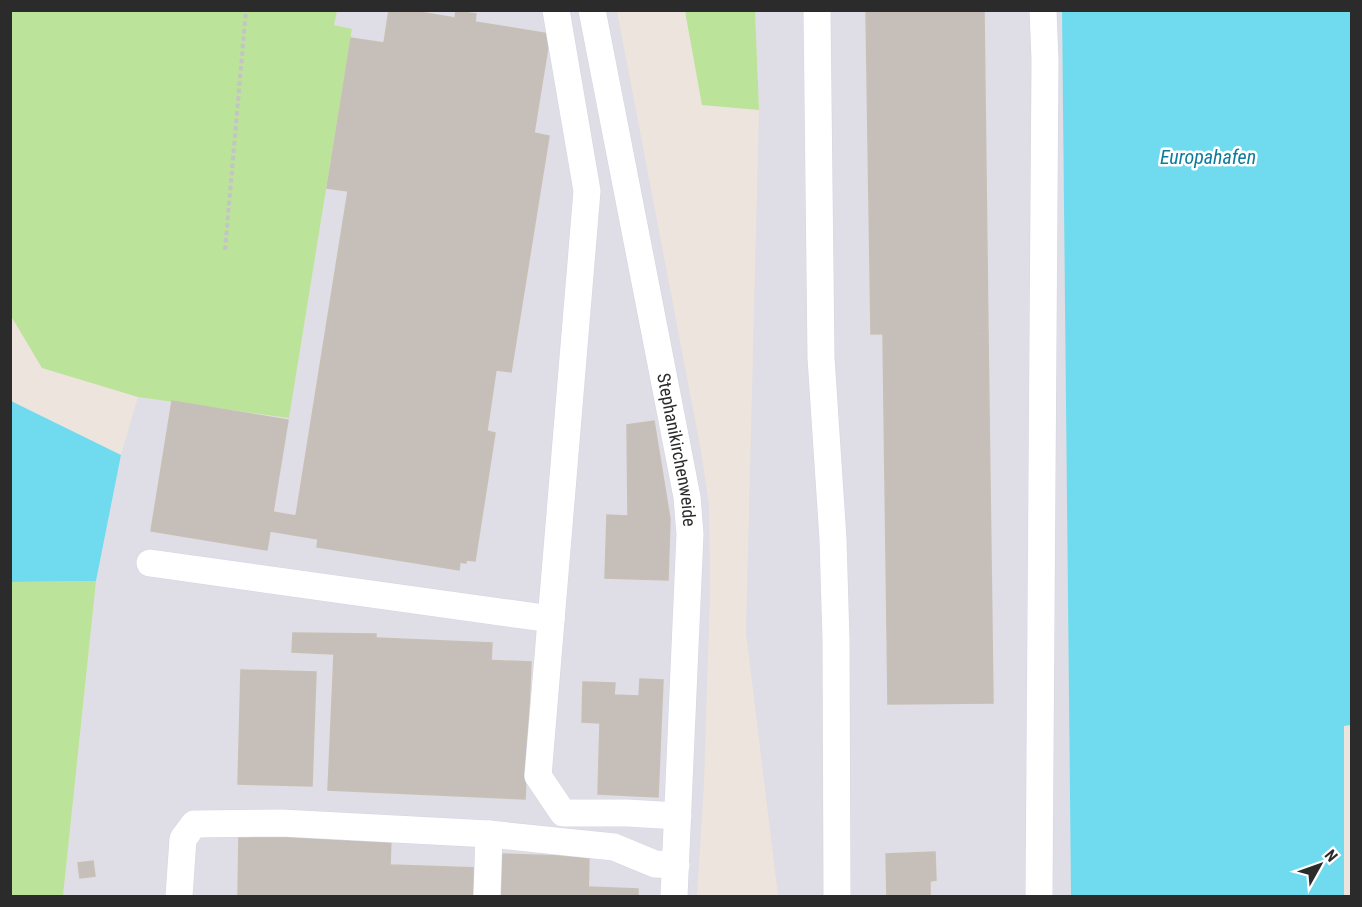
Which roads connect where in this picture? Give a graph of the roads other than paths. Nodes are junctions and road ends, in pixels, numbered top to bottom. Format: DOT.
graph roads {
  1 [pos="556,10"];
  2 [pos="592,10"];
  3 [pos="817,10"];
  4 [pos="1043,10"];
  5 [pos="626,183"];
  6 [pos="587,191"];
  7 [pos="150,563"];
  8 [pos="551,619"];
  9 [pos="678,816"];
  10 [pos="489,834"];
  11 [pos="676,866"];
  12 [pos="179,897"];
  13 [pos="487,897"];
  14 [pos="674,897"];
  15 [pos="837,897"];
  16 [pos="1039,897"];
  1 -- 6 [label="street"];
  2 -- 5 [label="street, Stephanikirchenweide"];
  3 -- 15 [label="street"];
  4 -- 16 [label="street"];
  5 -- 6 [label="street"];
  5 -- 9 [label="street, Stephanikirchenweide"];
  6 -- 8 [label="street"];
  7 -- 8 [label="street"];
  8 -- 9 [label="street"];
  9 -- 11 [label="street, Stephanikirchenweide"];
  10 -- 11 [label="street"];
  10 -- 12 [label="street"];
  10 -- 13 [label="street"];
  11 -- 14 [label="street, Stephanikirchenweide"];
}
